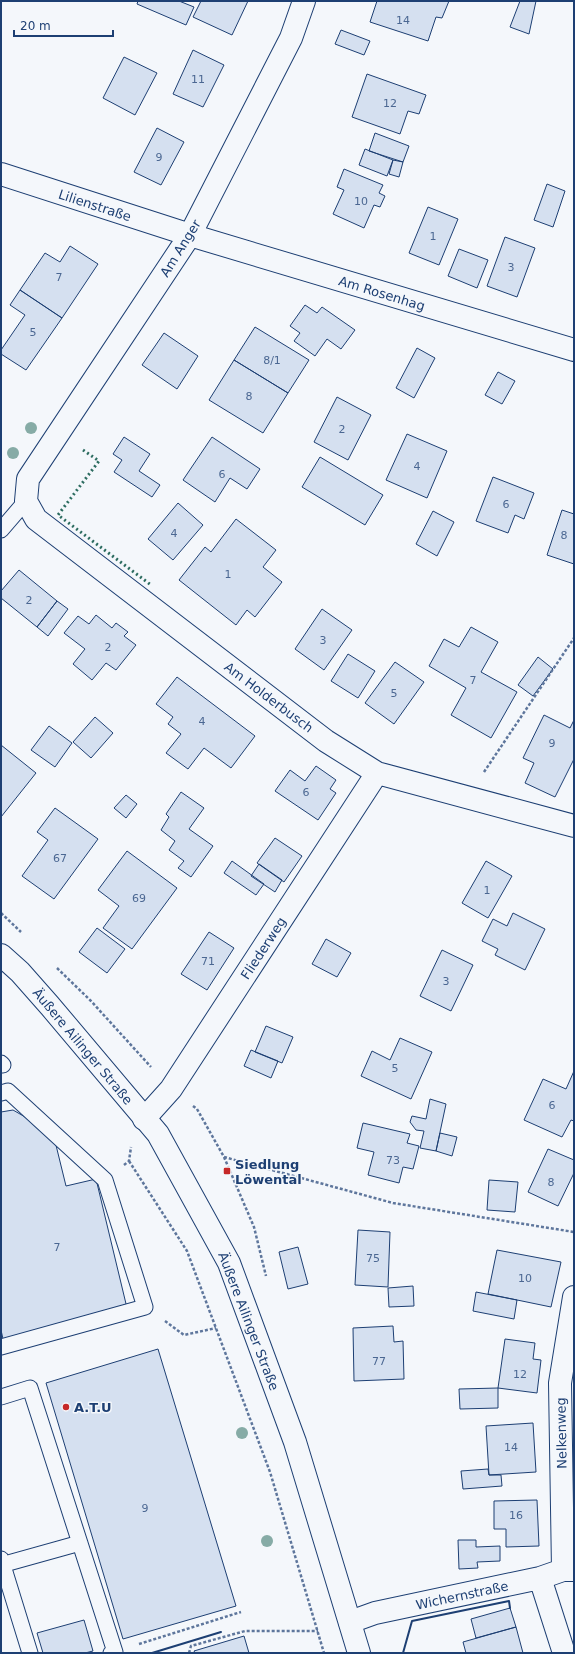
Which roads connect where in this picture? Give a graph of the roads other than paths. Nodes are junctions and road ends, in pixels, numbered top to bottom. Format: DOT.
graph roads {
  1 [pos="304,1"];
  2 [pos="1,174"];
  3 [pos="190,235"];
  4 [pos="574,350"];
  5 [pos="26,501"];
  6 [pos="1,530"];
  7 [pos="378,773"];
  8 [pos="574,826"];
  9 [pos="1,955"];
  10 [pos="1,1093"];
  11 [pos="144,1119"];
  12 [pos="574,1297"];
  13 [pos="1,1347"];
  14 [pos="1,1397"];
  15 [pos="80,1543"];
  16 [pos="2,1563"];
  17 [pos="569,1570"];
  18 [pos="540,1578"];
  19 [pos="350,1622"];
  20 [pos="113,1652"];
  21 [pos="30,1653"];
  22 [pos="359,1653"];
  23 [pos="564,1653"];
  1 -- 3 [label="street, Am Anger"];
  2 -- 3 [label="street, Lilienstraße"];
  3 -- 4 [label="street, Am Rosenhag"];
  3 -- 5 [label="street, Am Anger"];
  5 -- 6 [label="lane"];
  5 -- 7 [label="street, Am Holderbusch"];
  7 -- 8 [label="street, Am Holderbusch"];
  7 -- 11 [label="street, Fliederweg"];
  9 -- 11 [label="street, Äußere Ailinger Straße"];
  10 -- 13 [label="lane"];
  11 -- 19 [label="street, Äußere Ailinger Straße"];
  12 -- 17 [label="street, Nelkenweg"];
  14 -- 15 [label="lane"];
  15 -- 16 [label="lane"];
  15 -- 20 [label="lane"];
  16 -- 21 [label="lane"];
  17 -- 18 [label="street, Wichernstraße"];
  18 -- 19 [label="street, Wichernstraße"];
  18 -- 23 [label="street"];
  19 -- 22 [label="street, Äußere Ailinger Straße"];
}
